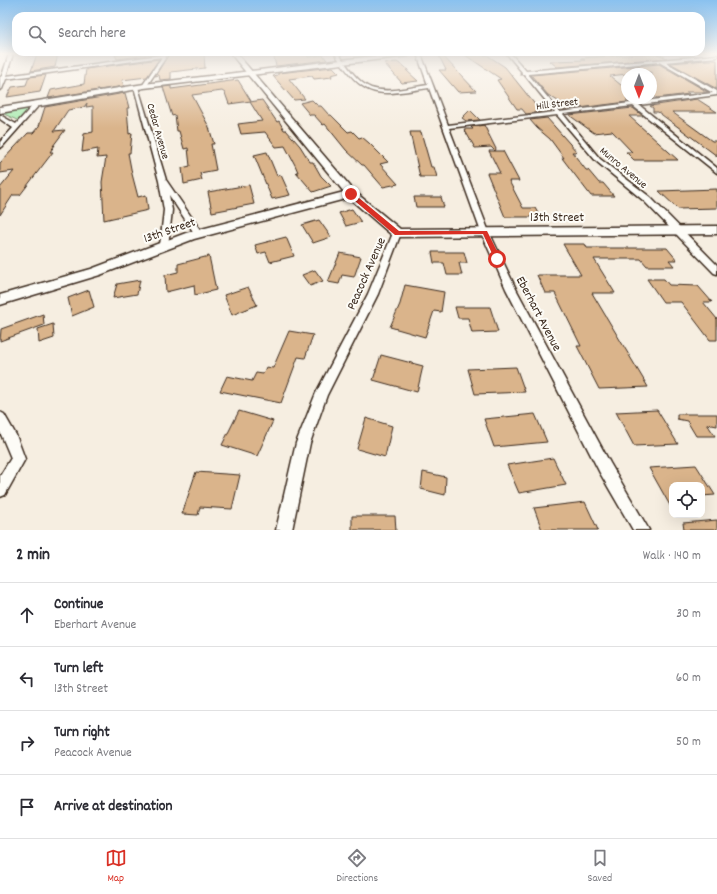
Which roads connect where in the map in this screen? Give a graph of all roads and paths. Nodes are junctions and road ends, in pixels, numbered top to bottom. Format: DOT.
graph roads {
  1 [pos="2,78"];
  2 [pos="146,79"];
  3 [pos="196,79"];
  4 [pos="254,79"];
  5 [pos="358,79"];
  6 [pos="429,79"];
  7 [pos="529,79"];
  8 [pos="691,79"];
  9 [pos="140,86"];
  10 [pos="431,86"];
  11 [pos="0,89"];
  12 [pos="717,94"];
  13 [pos="657,100"];
  14 [pos="37,104"];
  15 [pos="625,104"];
  16 [pos="634,104"];
  17 [pos="0,110"];
  18 [pos="557,113"];
  19 [pos="0,116"];
  20 [pos="16,127"];
  21 [pos="447,127"];
  22 [pos="0,146"];
  23 [pos="717,171"];
  24 [pos="163,181"];
  25 [pos="351,194"];
  26 [pos="717,230"];
  27 [pos="678,231"];
  28 [pos="485,232"];
  29 [pos="397,233"];
  30 [pos="199,234"];
  31 [pos="164,246"];
  32 [pos="717,271"];
  33 [pos="0,300"];
  34 [pos="0,418"];
  35 [pos="0,490"];
  36 [pos="284,530"];
  37 [pos="641,530"];
  1 -- 11 [label="street"];
  2 -- 9 [label="street"];
  3 -- 9 [label="main road"];
  4 -- 25 [label="main road, Peacock Avenue"];
  5 -- 10 [label="street"];
  6 -- 10 [label="street, Eberhart Avenue"];
  7 -- 18 [label="street, Munro Avenue"];
  8 -- 12 [label="street"];
  9 -- 14 [label="main road"];
  9 -- 24 [label="street, Cedar Avenue"];
  10 -- 21 [label="street, Eberhart Avenue"];
  12 -- 13 [label="street, Hill Street"];
  14 -- 17 [label="main road"];
  14 -- 20 [label="street"];
  15 -- 18 [label="street, Hill Street"];
  16 -- 23 [label="street"];
  18 -- 21 [label="street, Hill Street"];
  18 -- 27 [label="street, Munro Avenue"];
  19 -- 20 [label="street"];
  20 -- 22 [label="street"];
  21 -- 28 [label="street, Eberhart Avenue"];
  24 -- 30 [label="street"];
  24 -- 31 [label="street"];
  25 -- 29 [label="main road, Peacock Avenue"];
  25 -- 30 [label="main road, 13th Street"];
  26 -- 27 [label="main road, 13th Street"];
  27 -- 28 [label="main road, 13th Street"];
  27 -- 32 [label="street, Munro Avenue"];
  28 -- 29 [label="main road, 13th Street"];
  28 -- 37 [label="street, Eberhart Avenue"];
  29 -- 36 [label="street, Peacock Avenue"];
  30 -- 31 [label="main road, 13th Street"];
  31 -- 33 [label="main road, 13th Street"];
  34 -- 35 [label="street"];
}
